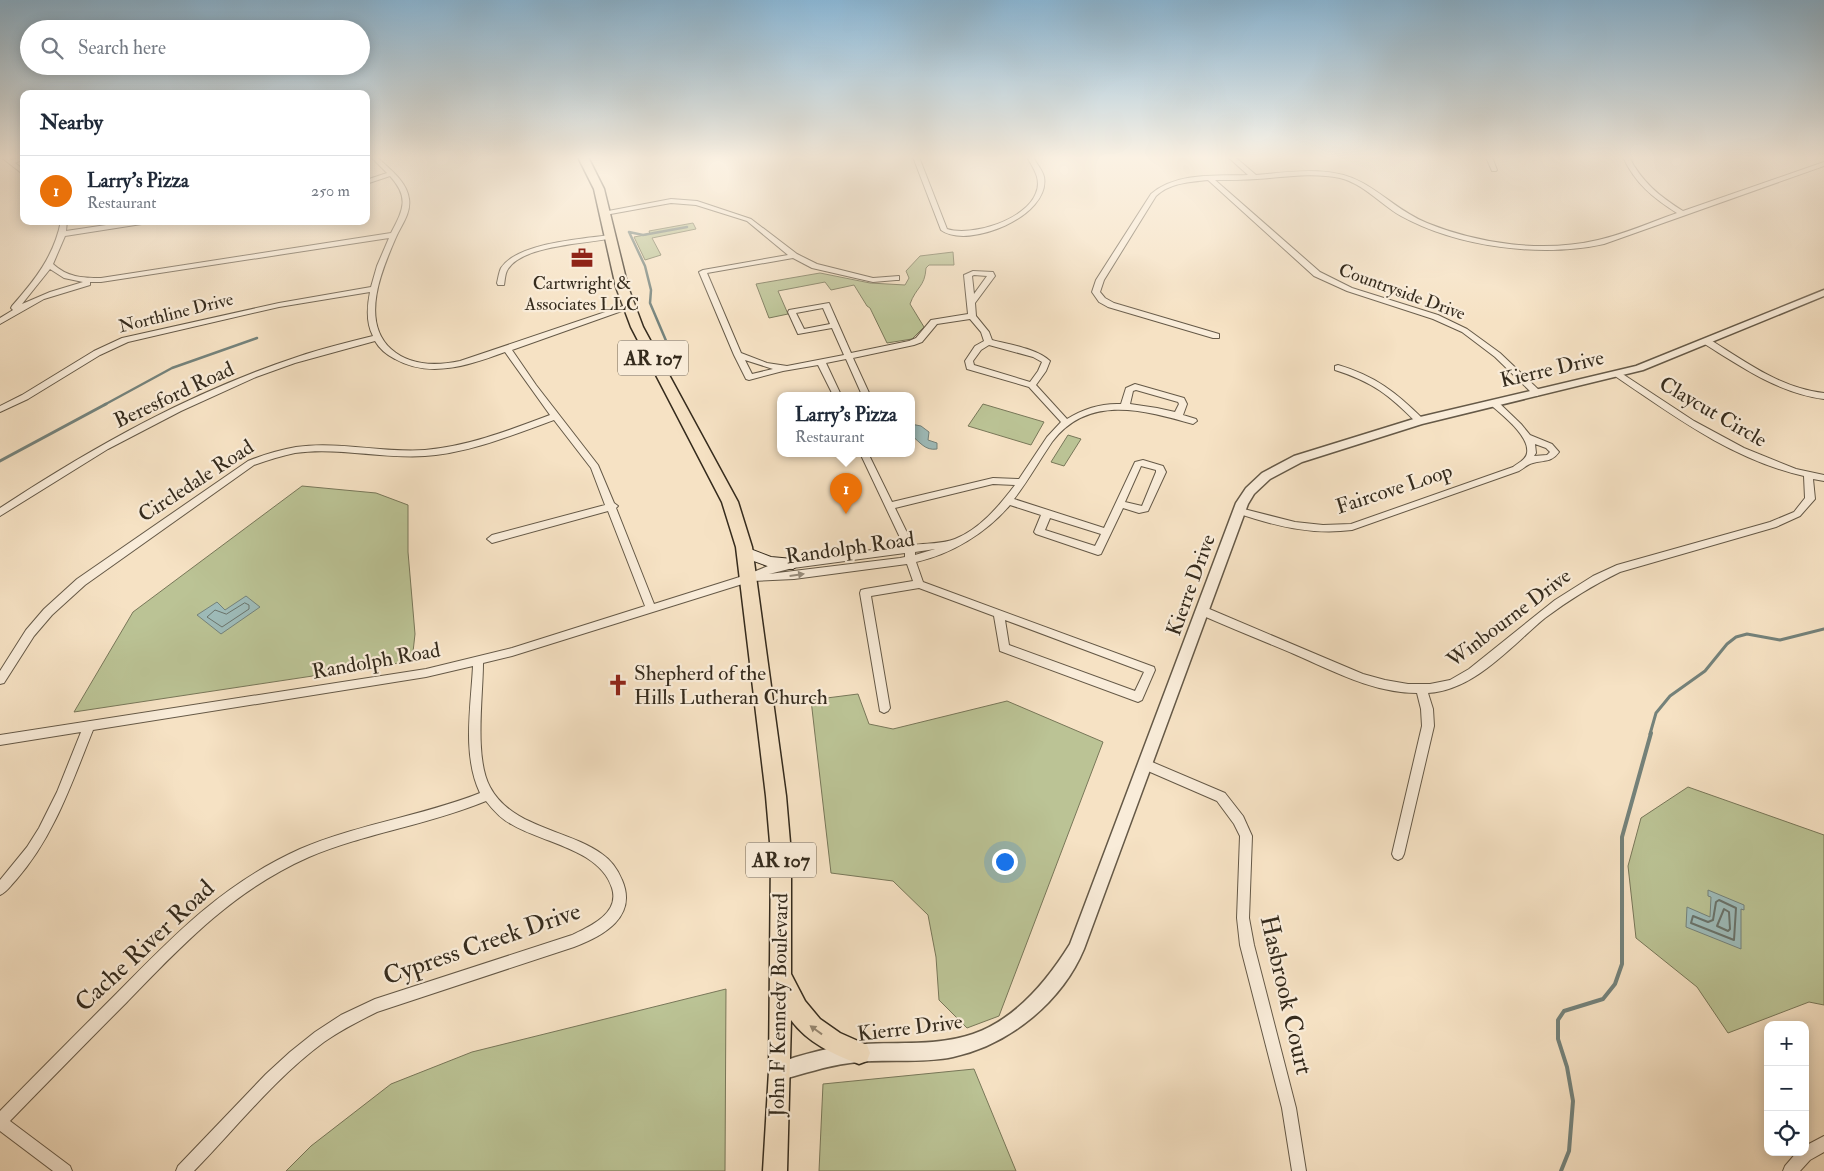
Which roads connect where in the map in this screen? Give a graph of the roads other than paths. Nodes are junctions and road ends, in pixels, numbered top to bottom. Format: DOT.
graph roads {
  1 [pos="405,212"];
  2 [pos="617,212"];
  3 [pos="724,212"];
  4 [pos="937,212"];
  5 [pos="1025,212"];
  6 [pos="1143,212"];
  7 [pos="1247,212"];
  8 [pos="1400,212"];
  9 [pos="1680,212"];
  10 [pos="1691,212"];
  11 [pos="605,214"];
  12 [pos="1684,214"];
  13 [pos="63,225"];
  14 [pos="122,225"];
  15 [pos="62,234"];
  16 [pos="394,235"];
  17 [pos="610,237"];
  18 [pos="794,256"];
  19 [pos="50,265"];
  20 [pos="896,278"];
  21 [pos="100,280"];
  22 [pos="501,283"];
  23 [pos="375,288"];
  24 [pos="1824,293"];
  25 [pos="970,304"];
  26 [pos="629,307"];
  27 [pos="12,312"];
  28 [pos="972,316"];
  29 [pos="0,322"];
  30 [pos="835,325"];
  31 [pos="1216,336"];
  32 [pos="376,338"];
  33 [pos="1706,341"];
  34 [pos="988,342"];
  35 [pos="507,349"];
  36 [pos="738,355"];
  37 [pos="849,356"];
  38 [pos="821,362"];
  39 [pos="1338,368"];
  40 [pos="788,369"];
  41 [pos="1618,374"];
  42 [pos="1032,385"];
  43 [pos="836,392"];
  44 [pos="865,392"];
  45 [pos="1537,393"];
  46 [pos="1824,396"];
  47 [pos="1494,403"];
  48 [pos="1125,406"];
  49 [pos="0,409"];
  50 [pos="556,416"];
  51 [pos="1178,416"];
  52 [pos="1193,421"];
  53 [pos="1420,421"];
  54 [pos="1066,423"];
  55 [pos="1529,438"];
  56 [pos="866,457"];
  57 [pos="1528,460"];
  58 [pos="1808,475"];
  59 [pos="1824,478"];
  60 [pos="1021,482"];
  61 [pos="1008,501"];
  62 [pos="1120,504"];
  63 [pos="613,506"];
  64 [pos="889,506"];
  65 [pos="1240,511"];
  66 [pos="0,513"];
  67 [pos="1047,513"];
  68 [pos="1107,532"];
  69 [pos="492,539"];
  70 [pos="745,552"];
  71 [pos="910,554"];
  72 [pos="793,564"];
  73 [pos="749,578"];
  74 [pos="919,584"];
  75 [pos="651,608"];
  76 [pos="1203,612"];
  77 [pos="999,615"];
  78 [pos="478,661"];
  79 [pos="0,680"];
  80 [pos="1422,688"];
  81 [pos="884,708"];
  82 [pos="89,726"];
  83 [pos="0,740"];
  84 [pos="1145,764"];
  85 [pos="488,795"];
  86 [pos="1398,854"];
  87 [pos="0,889"];
  88 [pos="781,973"];
  89 [pos="859,1053"];
  90 [pos="780,1071"];
  91 [pos="0,1122"];
  92 [pos="1824,1143"];
  93 [pos="65,1171"];
  94 [pos="183,1171"];
  95 [pos="775,1171"];
  96 [pos="1299,1171"];
  97 [pos="1790,1171"];
  1 -- 16 [label="street"];
  2 -- 11 [label="street"];
  3 -- 18 [label="street"];
  4 -- 5 [label="street"];
  6 -- 31 [label="street"];
  7 -- 45 [label="street, Countryside Drive"];
  8 -- 12 [label="street"];
  9 -- 12 [label="street"];
  10 -- 12 [label="street"];
  11 -- 17 [label="main road, John F Kennedy Boulevard / AR 107"];
  13 -- 15 [label="street"];
  14 -- 15 [label="street"];
  15 -- 19 [label="street"];
  16 -- 21 [label="street"];
  16 -- 23 [label="street"];
  17 -- 22 [label="street"];
  17 -- 26 [label="main road, John F Kennedy Boulevard / AR 107"];
  18 -- 20 [label="street"];
  18 -- 36 [label="street"];
  19 -- 21 [label="street"];
  19 -- 27 [label="street"];
  21 -- 27 [label="street"];
  23 -- 32 [label="street"];
  23 -- 49 [label="street, Northline Drive"];
  24 -- 33 [label="street, Kierre Drive"];
  25 -- 28 [label="street"];
  26 -- 35 [label="street"];
  26 -- 70 [label="main road, John F Kennedy Boulevard / AR 107"];
  27 -- 29 [label="street"];
  28 -- 34 [label="street"];
  28 -- 37 [label="street"];
  30 -- 30 [label="street"];
  30 -- 37 [label="street"];
  32 -- 35 [label="street"];
  32 -- 66 [label="street, Beresford Road"];
  33 -- 41 [label="street, Kierre Drive"];
  33 -- 46 [label="street"];
  34 -- 42 [label="street"];
  34 -- 42 [label="street"];
  35 -- 50 [label="street"];
  36 -- 40 [label="street"];
  36 -- 40 [label="street"];
  37 -- 38 [label="street"];
  37 -- 44 [label="street"];
  38 -- 40 [label="street"];
  38 -- 43 [label="street"];
  39 -- 53 [label="street"];
  41 -- 45 [label="street, Kierre Drive"];
  41 -- 58 [label="street, Claycut Circle"];
  42 -- 54 [label="street"];
  45 -- 47 [label="street, Kierre Drive"];
  47 -- 53 [label="street, Kierre Drive"];
  47 -- 55 [label="street, Faircove Loop"];
  48 -- 51 [label="street, Randolph Road"];
  48 -- 51 [label="street"];
  48 -- 54 [label="street, Randolph Road"];
  50 -- 63 [label="street"];
  50 -- 79 [label="street, Circledale Road"];
  51 -- 52 [label="street, Randolph Road"];
  53 -- 65 [label="street, Kierre Drive"];
  54 -- 60 [label="street, Randolph Road"];
  55 -- 57 [label="street"];
  55 -- 57 [label="street, Faircove Loop"];
  56 -- 64 [label="street"];
  57 -- 65 [label="street, Faircove Loop"];
  58 -- 59 [label="street, Claycut Circle"];
  58 -- 80 [label="street, Winbourne Drive"];
  60 -- 61 [label="street, Randolph Road"];
  60 -- 64 [label="street"];
  61 -- 67 [label="street"];
  61 -- 71 [label="street, Randolph Road"];
  62 -- 62 [label="street"];
  62 -- 68 [label="street"];
  63 -- 69 [label="street"];
  63 -- 75 [label="street"];
  64 -- 71 [label="street"];
  65 -- 76 [label="street, Kierre Drive"];
  67 -- 68 [label="street"];
  67 -- 68 [label="street"];
  70 -- 72 [label="main road"];
  70 -- 73 [label="main road, John F Kennedy Boulevard / AR 107"];
  71 -- 72 [label="street, Randolph Road"];
  73 -- 71 [label="street, Randolph Road, one-way"];
  71 -- 74 [label="street"];
  72 -- 73 [label="street, Randolph Road"];
  73 -- 75 [label="street, Randolph Road"];
  73 -- 88 [label="main road, John F Kennedy Boulevard / AR 107"];
  74 -- 77 [label="street"];
  74 -- 81 [label="street"];
  75 -- 78 [label="street, Randolph Road"];
  76 -- 80 [label="street, Winbourne Drive"];
  76 -- 84 [label="street, Kierre Drive"];
  77 -- 77 [label="street"];
  78 -- 82 [label="street, Randolph Road"];
  78 -- 85 [label="street, Cypress Creek Drive"];
  80 -- 86 [label="street"];
  82 -- 83 [label="street, Randolph Road"];
  82 -- 87 [label="street"];
  84 -- 89 [label="street, Kierre Drive"];
  84 -- 96 [label="street, Hasbrook Court"];
  85 -- 91 [label="street, Cache River Road"];
  85 -- 94 [label="street, Cypress Creek Drive"];
  89 -- 88 [label="main road, one-way"];
  88 -- 90 [label="main road, John F Kennedy Boulevard / AR 107"];
  89 -- 90 [label="street, Kierre Drive"];
  90 -- 95 [label="main road, John F Kennedy Boulevard / AR 107"];
  91 -- 93 [label="street"];
  92 -- 97 [label="street"];
}
